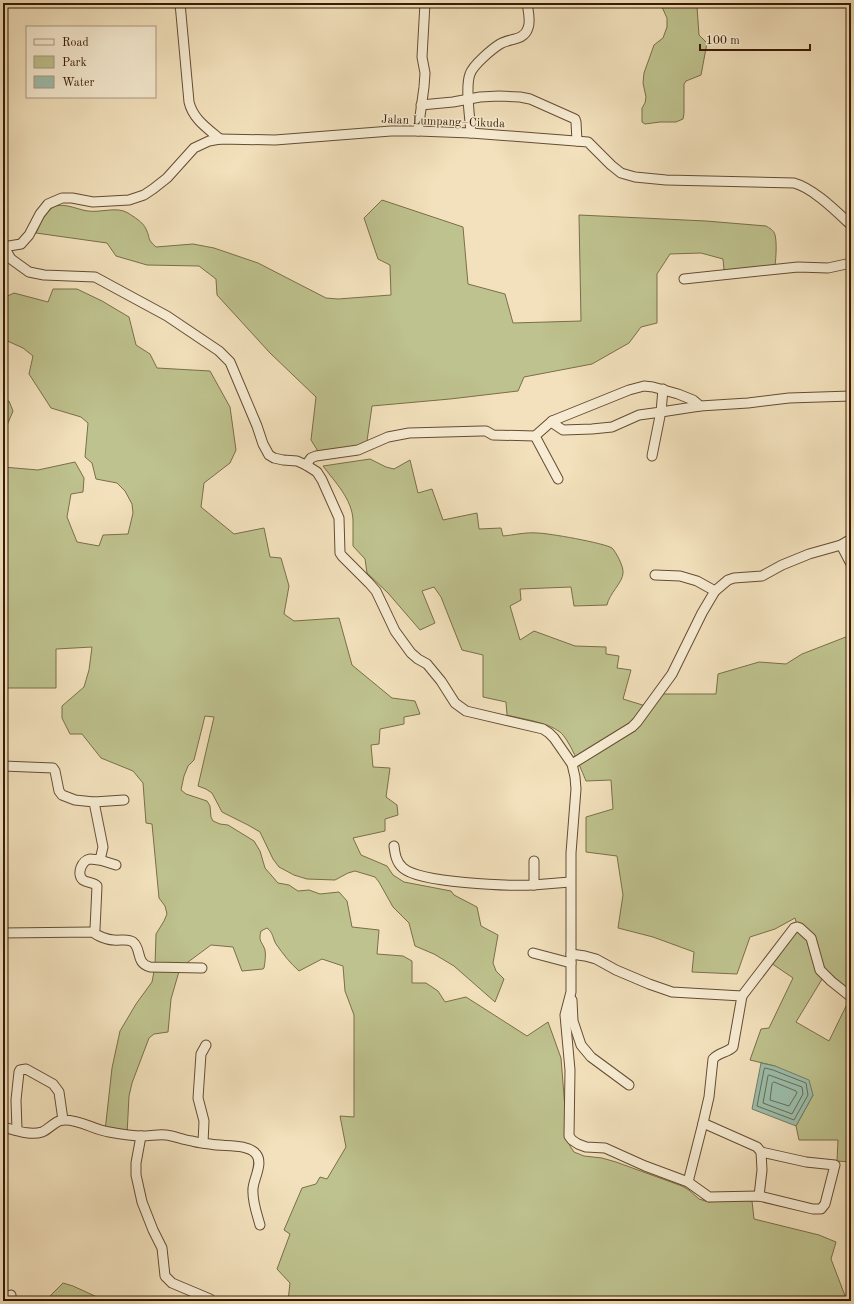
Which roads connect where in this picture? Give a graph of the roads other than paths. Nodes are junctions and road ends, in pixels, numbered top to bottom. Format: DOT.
graph roads {
  1 [pos="180,3"];
  2 [pos="425,3"];
  3 [pos="527,3"];
  4 [pos="469,100"];
  5 [pos="421,105"];
  6 [pos="418,131"];
  7 [pos="471,133"];
  8 [pos="220,139"];
  9 [pos="577,141"];
  10 [pos="851,225"];
  11 [pos="3,247"];
  12 [pos="851,263"];
  13 [pos="684,279"];
  14 [pos="663,389"];
  15 [pos="851,396"];
  16 [pos="700,406"];
  17 [pos="661,412"];
  18 [pos="552,421"];
  19 [pos="535,436"];
  20 [pos="652,456"];
  21 [pos="306,465"];
  22 [pos="558,479"];
  23 [pos="851,539"];
  24 [pos="841,545"];
  25 [pos="851,564"];
  26 [pos="655,575"];
  27 [pos="715,591"];
  28 [pos="572,764"];
  29 [pos="3,766"];
  30 [pos="124,800"];
  31 [pos="94,802"];
  32 [pos="394,846"];
  33 [pos="100,860"];
  34 [pos="534,861"];
  35 [pos="116,865"];
  36 [pos="570,882"];
  37 [pos="534,885"];
  38 [pos="93,932"];
  39 [pos="3,933"];
  40 [pos="533,953"];
  41 [pos="571,959"];
  42 [pos="202,968"];
  43 [pos="571,992"];
  44 [pos="742,996"];
  45 [pos="851,997"];
  46 [pos="206,1045"];
  47 [pos="629,1086"];
  48 [pos="64,1120"];
  49 [pos="703,1123"];
  50 [pos="3,1127"];
  51 [pos="17,1130"];
  52 [pos="141,1136"];
  53 [pos="203,1143"];
  54 [pos="761,1152"];
  55 [pos="688,1182"];
  56 [pos="759,1196"];
  57 [pos="260,1225"];
  58 [pos="211,1301"];
  1 -- 8 [label="street"];
  2 -- 5 [label="street"];
  3 -- 4 [label="street"];
  4 -- 5 [label="street"];
  4 -- 7 [label="street"];
  4 -- 9 [label="street"];
  5 -- 6 [label="street"];
  6 -- 7 [label="street, Jalan Lumpang–Cikuda"];
  6 -- 8 [label="street, Jalan Lumpang–Cikuda"];
  7 -- 9 [label="street, Jalan Lumpang–Cikuda"];
  8 -- 11 [label="street, Jalan Lumpang–Cikuda"];
  9 -- 10 [label="street, Jalan Lumpang–Cikuda"];
  11 -- 21 [label="street"];
  12 -- 13 [label="street"];
  14 -- 16 [label="street"];
  14 -- 17 [label="street"];
  14 -- 18 [label="street"];
  15 -- 16 [label="street"];
  16 -- 17 [label="street"];
  17 -- 18 [label="street"];
  17 -- 20 [label="street"];
  18 -- 19 [label="street"];
  19 -- 21 [label="street"];
  19 -- 22 [label="street"];
  21 -- 28 [label="street"];
  23 -- 24 [label="street"];
  24 -- 25 [label="street"];
  24 -- 27 [label="street"];
  26 -- 27 [label="street"];
  27 -- 28 [label="street"];
  28 -- 36 [label="street"];
  29 -- 31 [label="street"];
  30 -- 31 [label="street"];
  31 -- 33 [label="street"];
  32 -- 37 [label="street"];
  33 -- 35 [label="street"];
  33 -- 38 [label="street"];
  34 -- 37 [label="street"];
  36 -- 37 [label="street"];
  36 -- 41 [label="street"];
  38 -- 39 [label="street"];
  38 -- 42 [label="street"];
  40 -- 41 [label="street"];
  41 -- 43 [label="street"];
  41 -- 44 [label="street"];
  43 -- 47 [label="street"];
  43 -- 55 [label="street"];
  44 -- 45 [label="street"];
  44 -- 49 [label="street"];
  46 -- 53 [label="street"];
  48 -- 51 [label="street"];
  48 -- 51 [label="street"];
  48 -- 52 [label="street"];
  49 -- 54 [label="street"];
  49 -- 55 [label="street"];
  50 -- 51 [label="street"];
  52 -- 53 [label="street"];
  52 -- 58 [label="street"];
  53 -- 57 [label="street"];
  54 -- 56 [label="street"];
  54 -- 56 [label="street"];
  55 -- 56 [label="street"];
}
